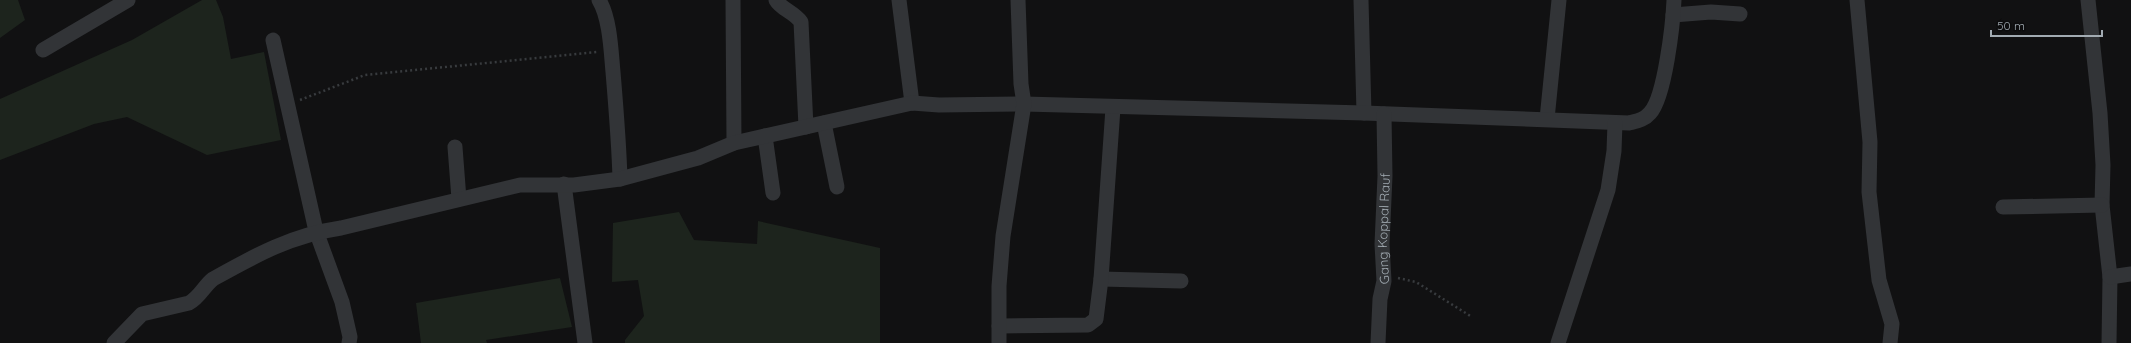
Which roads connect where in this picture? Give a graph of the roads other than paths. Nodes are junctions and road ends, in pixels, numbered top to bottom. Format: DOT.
graph roads {
  1 [pos="128,0"];
  2 [pos="599,0"];
  3 [pos="733,0"];
  4 [pos="776,0"];
  5 [pos="899,0"];
  6 [pos="1018,0"];
  7 [pos="1361,0"];
  8 [pos="1559,0"];
  9 [pos="1674,0"];
  10 [pos="1857,0"];
  11 [pos="2088,0"];
  12 [pos="1740,14"];
  13 [pos="1674,16"];
  14 [pos="273,40"];
  15 [pos="43,50"];
  16 [pos="912,103"];
  17 [pos="1024,104"];
  18 [pos="1113,108"];
  19 [pos="1364,113"];
  20 [pos="1384,114"];
  21 [pos="1547,119"];
  22 [pos="824,123"];
  23 [pos="1615,123"];
  24 [pos="806,127"];
  25 [pos="765,136"];
  26 [pos="734,143"];
  27 [pos="455,147"];
  28 [pos="620,179"];
  29 [pos="564,184"];
  30 [pos="837,187"];
  31 [pos="774,193"];
  32 [pos="459,199"];
  33 [pos="2102,205"];
  34 [pos="2003,207"];
  35 [pos="316,231"];
  36 [pos="2131,274"];
  37 [pos="2110,277"];
  38 [pos="1101,279"];
  39 [pos="1180,281"];
  40 [pos="999,326"];
  41 [pos="114,343"];
  42 [pos="349,343"];
  43 [pos="585,343"];
  44 [pos="999,343"];
  45 [pos="1378,343"];
  46 [pos="1558,343"];
  47 [pos="1890,343"];
  48 [pos="2109,343"];
  1 -- 15 [label="street"];
  2 -- 28 [label="street"];
  3 -- 26 [label="street"];
  4 -- 24 [label="street"];
  5 -- 16 [label="street"];
  6 -- 17 [label="street"];
  7 -- 19 [label="street"];
  8 -- 21 [label="street"];
  9 -- 13 [label="street"];
  10 -- 47 [label="street"];
  11 -- 33 [label="street"];
  12 -- 13 [label="street"];
  13 -- 23 [label="street"];
  14 -- 35 [label="street"];
  16 -- 17 [label="street"];
  16 -- 22 [label="street"];
  17 -- 18 [label="street"];
  17 -- 40 [label="street"];
  18 -- 19 [label="street"];
  18 -- 38 [label="street"];
  19 -- 20 [label="street"];
  20 -- 21 [label="street"];
  20 -- 45 [label="street, Gang Koppal Rauf"];
  21 -- 23 [label="street"];
  22 -- 24 [label="street"];
  22 -- 30 [label="street"];
  23 -- 46 [label="street"];
  24 -- 25 [label="street"];
  25 -- 26 [label="street"];
  25 -- 31 [label="street"];
  26 -- 28 [label="street"];
  27 -- 32 [label="street"];
  28 -- 29 [label="street"];
  29 -- 32 [label="street"];
  29 -- 43 [label="street"];
  32 -- 35 [label="street"];
  33 -- 34 [label="street"];
  33 -- 37 [label="street"];
  35 -- 41 [label="street"];
  35 -- 42 [label="street"];
  36 -- 37 [label="street"];
  37 -- 48 [label="street"];
  38 -- 39 [label="street"];
  38 -- 40 [label="street"];
  40 -- 44 [label="street"];
}
